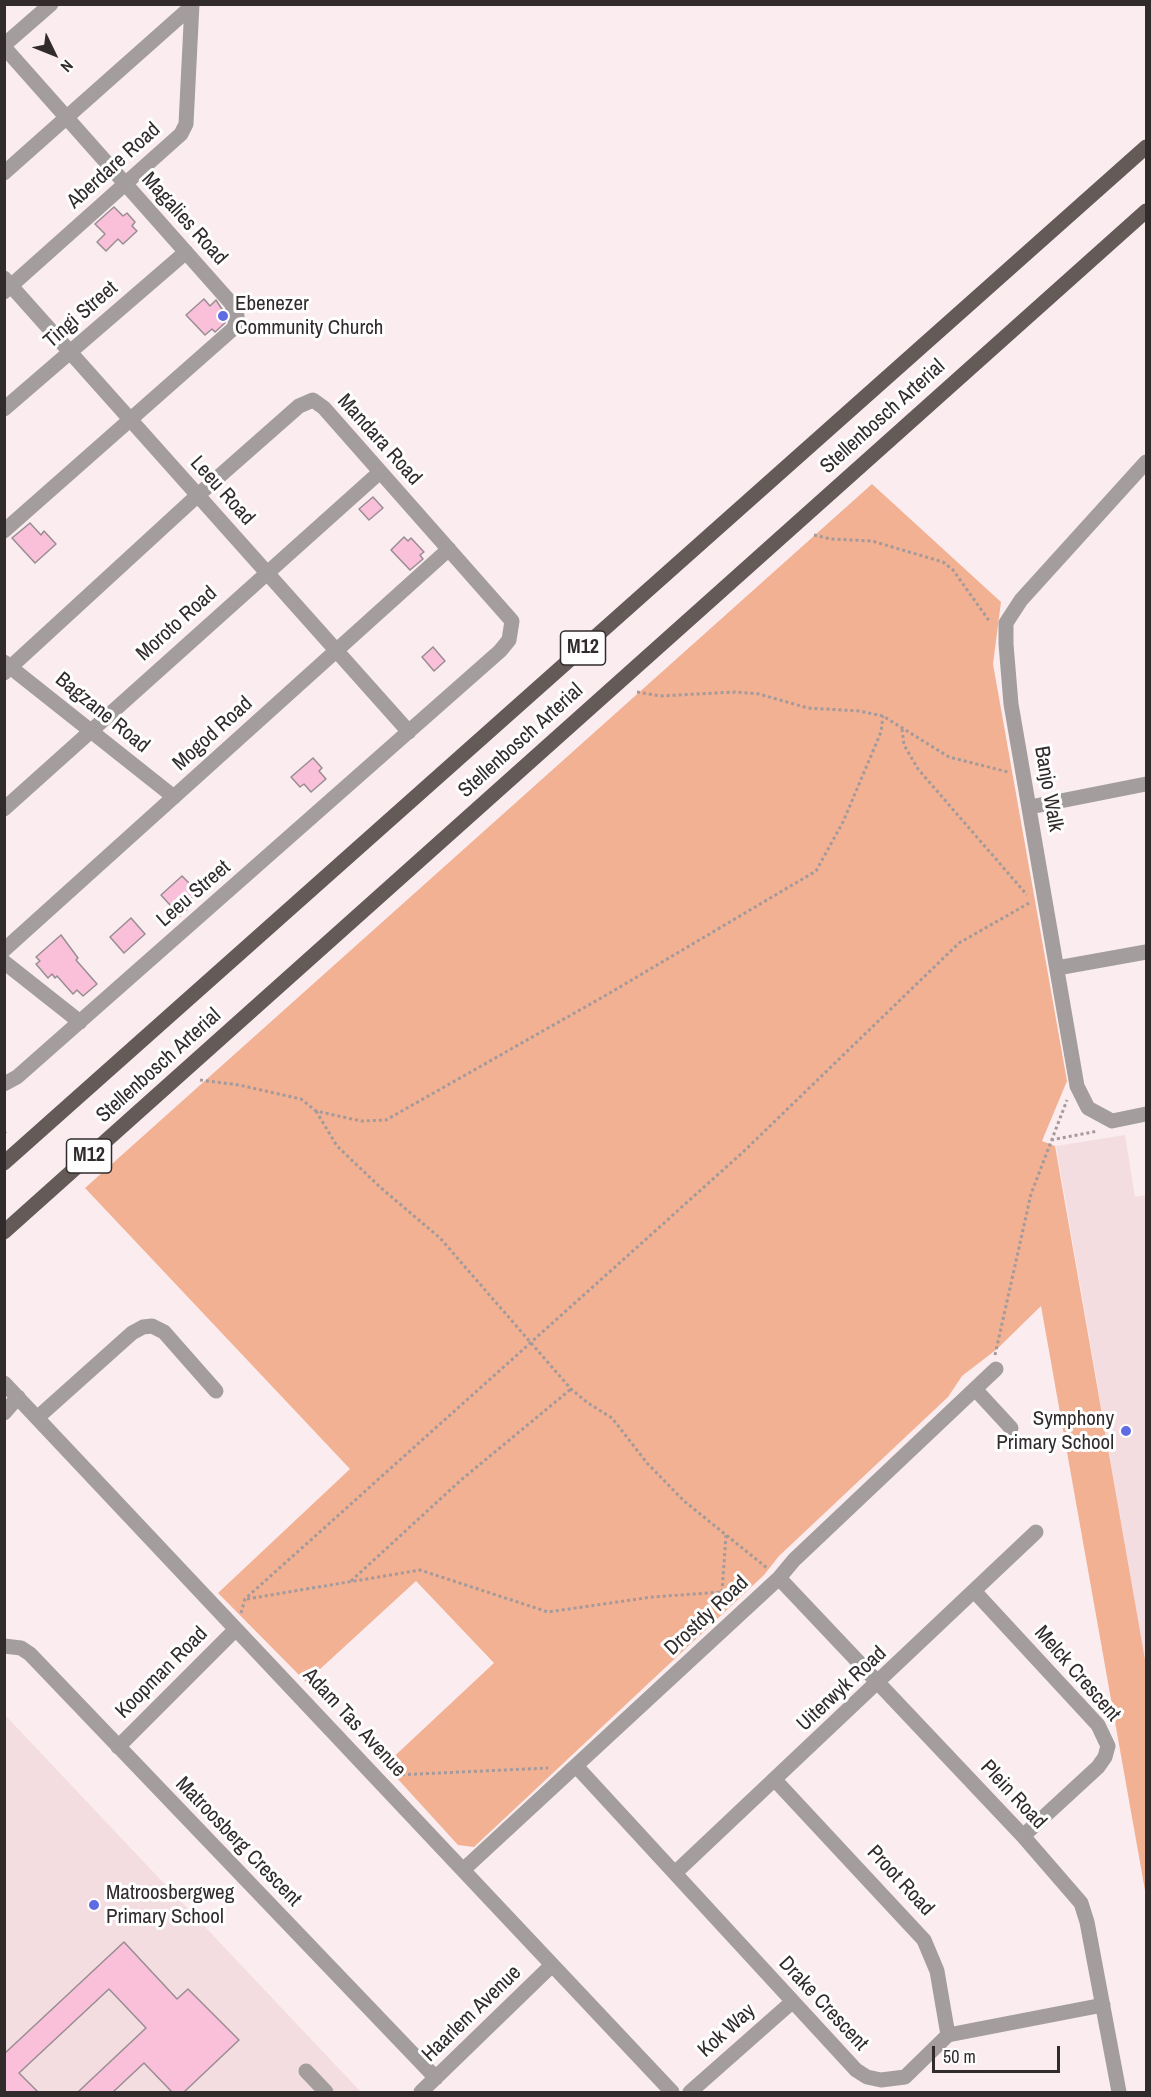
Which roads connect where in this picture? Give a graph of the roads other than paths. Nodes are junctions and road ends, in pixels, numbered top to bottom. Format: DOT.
graph roads {
  1 [pos="51,4"];
  2 [pos="192,5"];
  3 [pos="4,46"];
  4 [pos="67,118"];
  5 [pos="1146,147"];
  6 [pos="4,173"];
  7 [pos="126,184"];
  8 [pos="1146,211"];
  9 [pos="186,252"];
  10 [pos="7,285"];
  11 [pos="71,352"];
  12 [pos="4,410"];
  13 [pos="130,419"];
  14 [pos="1146,462"];
  15 [pos="380,472"];
  16 [pos="198,495"];
  17 [pos="4,531"];
  18 [pos="449,549"];
  19 [pos="267,572"];
  20 [pos="336,651"];
  21 [pos="7,667"];
  22 [pos="90,730"];
  23 [pos="409,732"];
  24 [pos="1146,784"];
  25 [pos="174,797"];
  26 [pos="1030,807"];
  27 [pos="4,809"];
  28 [pos="4,950"];
  29 [pos="1146,951"];
  30 [pos="4,962"];
  31 [pos="1057,968"];
  32 [pos="80,1022"];
  33 [pos="4,1084"];
  34 [pos="1146,1114"];
  35 [pos="4,1162"];
  36 [pos="4,1232"];
  37 [pos="996,1369"];
  38 [pos="4,1383"];
  39 [pos="975,1389"];
  40 [pos="216,1391"];
  41 [pos="18,1397"];
  42 [pos="4,1413"];
  43 [pos="38,1418"];
  44 [pos="1011,1428"];
  45 [pos="1036,1532"];
  46 [pos="779,1578"];
  47 [pos="975,1592"];
  48 [pos="236,1629"];
  49 [pos="4,1646"];
  50 [pos="879,1683"];
  51 [pos="118,1747"];
  52 [pos="577,1767"];
  53 [pos="775,1780"];
  54 [pos="1023,1836"];
  55 [pos="463,1870"];
  56 [pos="675,1873"];
  57 [pos="552,1965"];
  58 [pos="792,2002"];
  59 [pos="1103,2005"];
  60 [pos="948,2035"];
  61 [pos="306,2071"];
  62 [pos="436,2078"];
  63 [pos="326,2092"];
  64 [pos="421,2092"];
  65 [pos="672,2092"];
  66 [pos="690,2092"];
  67 [pos="1119,2092"];
  1 -- 3 [label="street"];
  2 -- 4 [label="street"];
  2 -- 7 [label="street, Aberdare Road"];
  3 -- 4 [label="street, Magalies Road"];
  4 -- 6 [label="street"];
  4 -- 7 [label="street, Magalies Road"];
  5 -- 35 [label="main road, Stellenbosch Arterial / M12"];
  7 -- 9 [label="street, Magalies Road"];
  7 -- 10 [label="street, Aberdare Road"];
  8 -- 36 [label="main road, Stellenbosch Arterial / M12"];
  9 -- 11 [label="street, Tingi Street"];
  9 -- 13 [label="street, Magalies Road"];
  10 -- 11 [label="street, Leeu Road"];
  11 -- 12 [label="street, Tingi Street"];
  11 -- 13 [label="street, Leeu Road"];
  13 -- 16 [label="street, Leeu Road"];
  13 -- 17 [label="street, Magalies Road"];
  14 -- 26 [label="street, Banjo Walk"];
  15 -- 16 [label="street, Mandara Road"];
  15 -- 18 [label="street, Mandara Road"];
  15 -- 19 [label="street, Moroto Road"];
  16 -- 19 [label="street, Leeu Road"];
  16 -- 21 [label="street, Mandara Road"];
  18 -- 20 [label="street, Mogod Road"];
  18 -- 23 [label="street, Mandara Road"];
  19 -- 20 [label="street, Leeu Road"];
  19 -- 22 [label="street, Moroto Road"];
  20 -- 23 [label="street, Leeu Road"];
  20 -- 25 [label="street, Mogod Road"];
  21 -- 22 [label="street, Bagzane Road"];
  22 -- 25 [label="street, Bagzane Road"];
  22 -- 27 [label="street, Moroto Road"];
  23 -- 32 [label="street, Leeu Street"];
  24 -- 26 [label="street"];
  25 -- 28 [label="street, Mogod Road"];
  26 -- 31 [label="street, Banjo Walk"];
  29 -- 31 [label="street"];
  30 -- 32 [label="street"];
  31 -- 34 [label="street, Banjo Walk"];
  32 -- 33 [label="street, Leeu Street"];
  37 -- 39 [label="street, Drostdy Road"];
  38 -- 41 [label="street, Adam Tas Avenue"];
  39 -- 44 [label="street"];
  39 -- 46 [label="street, Drostdy Road"];
  40 -- 43 [label="street"];
  41 -- 42 [label="street"];
  41 -- 43 [label="street, Adam Tas Avenue"];
  43 -- 48 [label="street, Adam Tas Avenue"];
  45 -- 47 [label="street, Uiterwyk Road"];
  46 -- 50 [label="street, Plein Road"];
  46 -- 52 [label="street, Drostdy Road"];
  47 -- 50 [label="street, Uiterwyk Road"];
  47 -- 54 [label="street, Melck Crescent"];
  48 -- 51 [label="street, Koopman Road"];
  48 -- 55 [label="street, Adam Tas Avenue"];
  49 -- 51 [label="street, Matroosberg Crescent"];
  50 -- 53 [label="street, Uiterwyk Road"];
  50 -- 54 [label="street, Plein Road"];
  51 -- 62 [label="street, Matroosberg Crescent"];
  52 -- 55 [label="street, Drostdy Road"];
  52 -- 56 [label="street, Drake Crescent"];
  53 -- 56 [label="street, Uiterwyk Road"];
  53 -- 60 [label="street, Proot Road"];
  54 -- 59 [label="street, Plein Road"];
  55 -- 57 [label="street, Adam Tas Avenue"];
  56 -- 58 [label="street, Drake Crescent"];
  57 -- 62 [label="street, Haarlem Avenue"];
  57 -- 65 [label="street, Adam Tas Avenue"];
  58 -- 60 [label="street, Drake Crescent"];
  58 -- 66 [label="street, Kok Way"];
  59 -- 60 [label="street"];
  59 -- 67 [label="street, Plein Road"];
  61 -- 63 [label="street"];
  62 -- 64 [label="street, Haarlem Avenue"];
}
